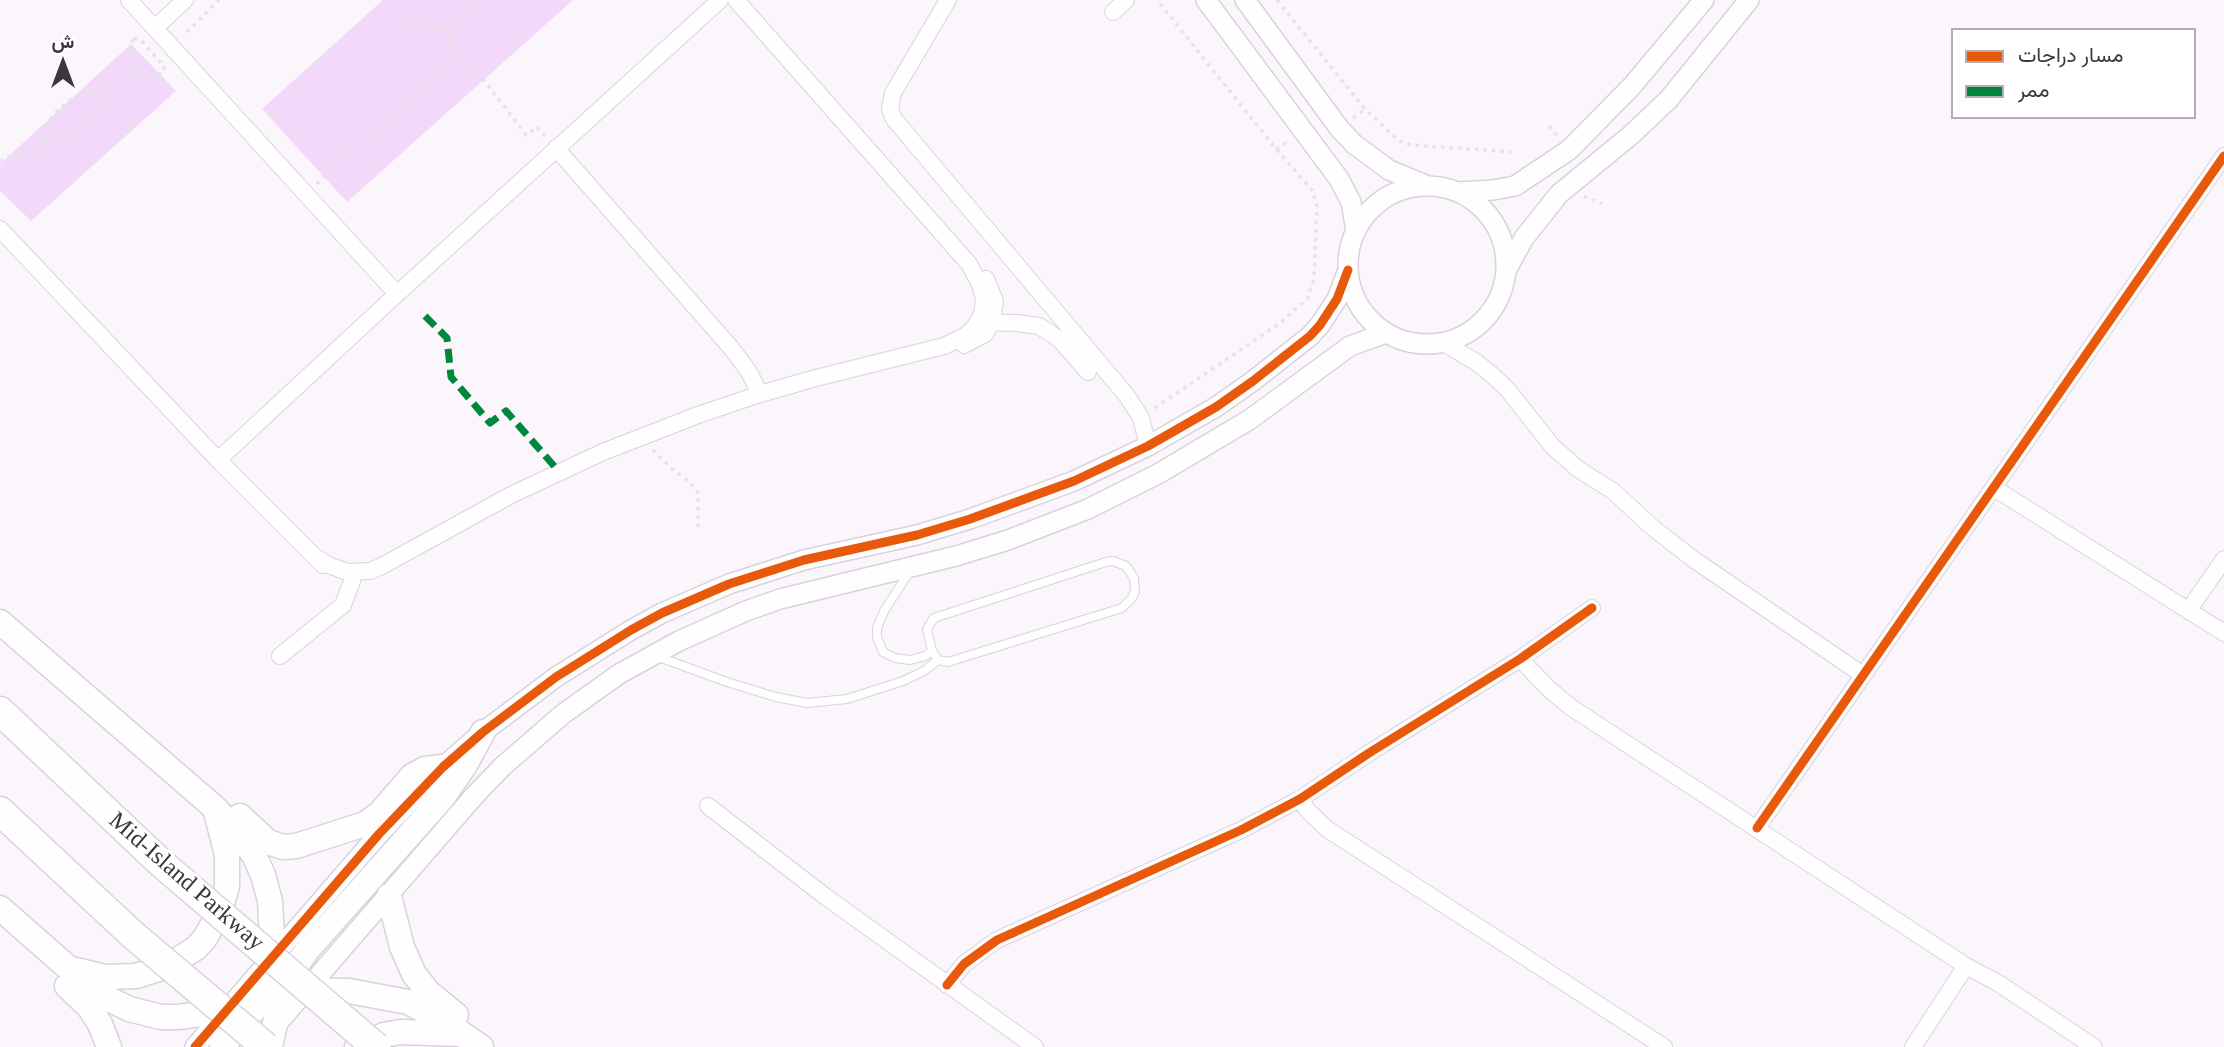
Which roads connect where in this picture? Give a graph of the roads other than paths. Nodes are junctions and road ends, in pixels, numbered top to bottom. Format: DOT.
graph roads {
  1 [pos="129,0"];
  2 [pos="185,0"];
  3 [pos="720,0"];
  4 [pos="736,0"];
  5 [pos="948,0"];
  6 [pos="1126,0"];
  7 [pos="1206,0"];
  8 [pos="1245,0"];
  9 [pos="1704,0"];
  10 [pos="1749,0"];
  11 [pos="1113,12"];
  12 [pos="155,28"];
  13 [pos="556,148"];
  14 [pos="2224,156"];
  15 [pos="1429,186"];
  16 [pos="1457,192"];
  17 [pos="0,229"];
  18 [pos="1356,231"];
  19 [pos="1348,270"];
  20 [pos="1507,270"];
  21 [pos="397,294"];
  22 [pos="985,322"];
  23 [pos="1386,333"];
  24 [pos="1444,343"];
  25 [pos="1088,372"];
  26 [pos="760,394"];
  27 [pos="1151,445"];
  28 [pos="218,460"];
  29 [pos="1167,468"];
  30 [pos="1994,488"];
  31 [pos="318,559"];
  32 [pos="2224,559"];
  33 [pos="390,562"];
  34 [pos="912,568"];
  35 [pos="352,580"];
  36 [pos="1592,608"];
  37 [pos="2188,611"];
  38 [pos="0,622"];
  39 [pos="2224,633"];
  40 [pos="932,651"];
  41 [pos="653,654"];
  42 [pos="280,656"];
  43 [pos="1520,659"];
  44 [pos="938,660"];
  45 [pos="1863,675"];
  46 [pos="0,711"];
  47 [pos="483,732"];
  48 [pos="443,767"];
  49 [pos="179,775"];
  50 [pos="1300,799"];
  51 [pos="708,806"];
  52 [pos="215,808"];
  53 [pos="0,811"];
  54 [pos="1757,828"];
  55 [pos="388,896"];
  56 [pos="0,908"];
  57 [pos="30,936"];
  58 [pos="272,957"];
  59 [pos="1966,966"];
  60 [pos="67,968"];
  61 [pos="947,985"];
  62 [pos="268,999"];
  63 [pos="266,1043"];
  64 [pos="475,1043"];
  65 [pos="109,1047"];
  66 [pos="195,1047"];
  67 [pos="222,1047"];
  68 [pos="357,1047"];
  69 [pos="376,1047"];
  70 [pos="1035,1047"];
  71 [pos="1664,1047"];
  72 [pos="1913,1047"];
  73 [pos="2094,1047"];
  1 -- 12 [label="street"];
  2 -- 12 [label="street"];
  3 -- 13 [label="street"];
  4 -- 22 [label="street"];
  5 -- 27 [label="street"];
  6 -- 11 [label="street"];
  7 -- 18 [label="street"];
  8 -- 15 [label="street"];
  9 -- 16 [label="street"];
  10 -- 20 [label="street"];
  12 -- 21 [label="street"];
  13 -- 21 [label="street"];
  13 -- 26 [label="street"];
  14 -- 30 [label="street"];
  15 -- 16 [label="street"];
  15 -- 18 [label="street"];
  16 -- 20 [label="street"];
  17 -- 28 [label="street"];
  18 -- 19 [label="street"];
  19 -- 23 [label="street"];
  19 -- 27 [label="street"];
  20 -- 24 [label="street"];
  21 -- 28 [label="street"];
  22 -- 25 [label="street"];
  22 -- 26 [label="street"];
  23 -- 24 [label="street"];
  23 -- 29 [label="street"];
  24 -- 45 [label="street"];
  26 -- 33 [label="street"];
  27 -- 29 [label="street"];
  27 -- 47 [label="street"];
  28 -- 31 [label="street"];
  29 -- 34 [label="street"];
  30 -- 37 [label="street"];
  30 -- 45 [label="street"];
  31 -- 33 [label="street"];
  31 -- 35 [label="street"];
  32 -- 37 [label="street"];
  33 -- 35 [label="street"];
  34 -- 40 [label="lane"];
  34 -- 41 [label="street"];
  35 -- 42 [label="street"];
  36 -- 43 [label="street"];
  37 -- 39 [label="street"];
  38 -- 49 [label="main road"];
  40 -- 44 [label="lane"];
  40 -- 44 [label="lane"];
  41 -- 44 [label="lane"];
  41 -- 55 [label="street"];
  43 -- 50 [label="street"];
  43 -- 54 [label="street"];
  45 -- 54 [label="street"];
  46 -- 69 [label="highway, Mid-Island Parkway, bridge"];
  47 -- 48 [label="street"];
  47 -- 62 [label="main road"];
  48 -- 49 [label="main road"];
  48 -- 58 [label="street"];
  49 -- 52 [label="main road"];
  50 -- 61 [label="street"];
  50 -- 71 [label="street"];
  51 -- 61 [label="street"];
  52 -- 58 [label="main road"];
  52 -- 60 [label="main road"];
  53 -- 63 [label="highway, bridge"];
  54 -- 59 [label="street"];
  55 -- 62 [label="street"];
  55 -- 64 [label="main road"];
  56 -- 57 [label="main road"];
  57 -- 60 [label="main road"];
  57 -- 65 [label="main road"];
  58 -- 62 [label="main road"];
  59 -- 72 [label="street"];
  59 -- 73 [label="street"];
  60 -- 62 [label="main road"];
  61 -- 70 [label="street"];
  62 -- 63 [label="main road"];
  62 -- 64 [label="main road"];
  62 -- 66 [label="street"];
  62 -- 67 [label="main road"];
  64 -- 68 [label="main road"];
}
